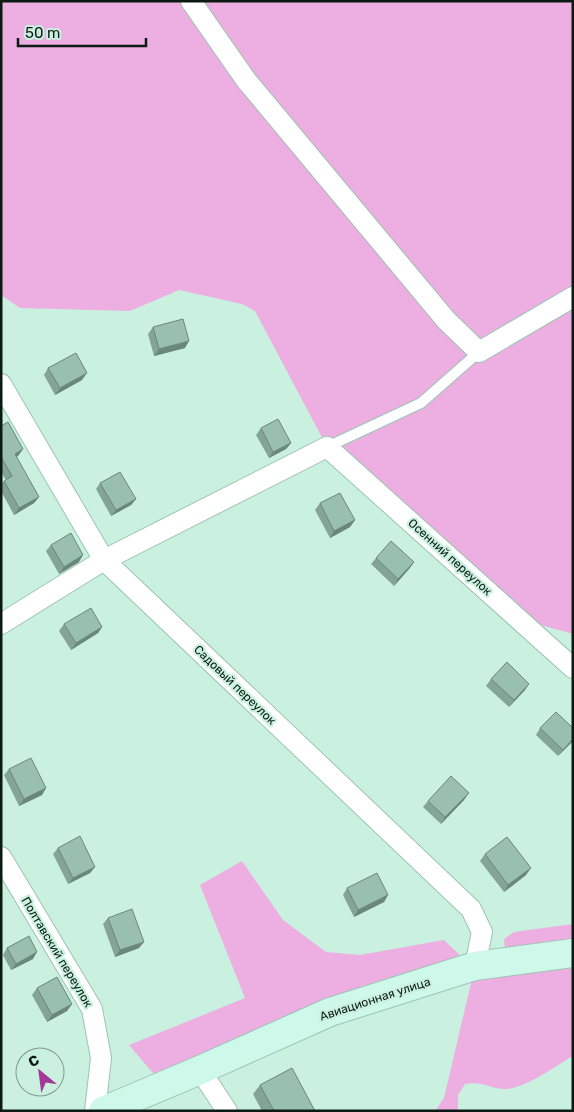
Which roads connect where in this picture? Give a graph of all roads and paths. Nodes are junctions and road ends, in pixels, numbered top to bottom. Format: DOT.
graph roads {
  1 [pos="191,1"];
  2 [pos="573,297"];
  3 [pos="479,352"];
  4 [pos="1,384"];
  5 [pos="328,447"];
  6 [pos="104,560"];
  7 [pos="1,624"];
  8 [pos="573,668"];
  9 [pos="1,857"];
  10 [pos="573,953"];
  11 [pos="475,966"];
  12 [pos="200,1070"];
  13 [pos="95,1111"];
  14 [pos="103,1111"];
  15 [pos="227,1111"];
  1 -- 3 [label="street"];
  2 -- 3 [label="street"];
  3 -- 5 [label="lane"];
  4 -- 6 [label="street, Садовый переулок"];
  5 -- 6 [label="street"];
  5 -- 8 [label="street, Осенний переулок"];
  6 -- 7 [label="street"];
  6 -- 11 [label="street, Садовый переулок"];
  9 -- 13 [label="street, Полтавский переулок"];
  10 -- 11 [label="street, Авиационная улица"];
  11 -- 12 [label="street, Авиационная улица"];
  12 -- 14 [label="street, Авиационная улица"];
  12 -- 15 [label="street"];
}
